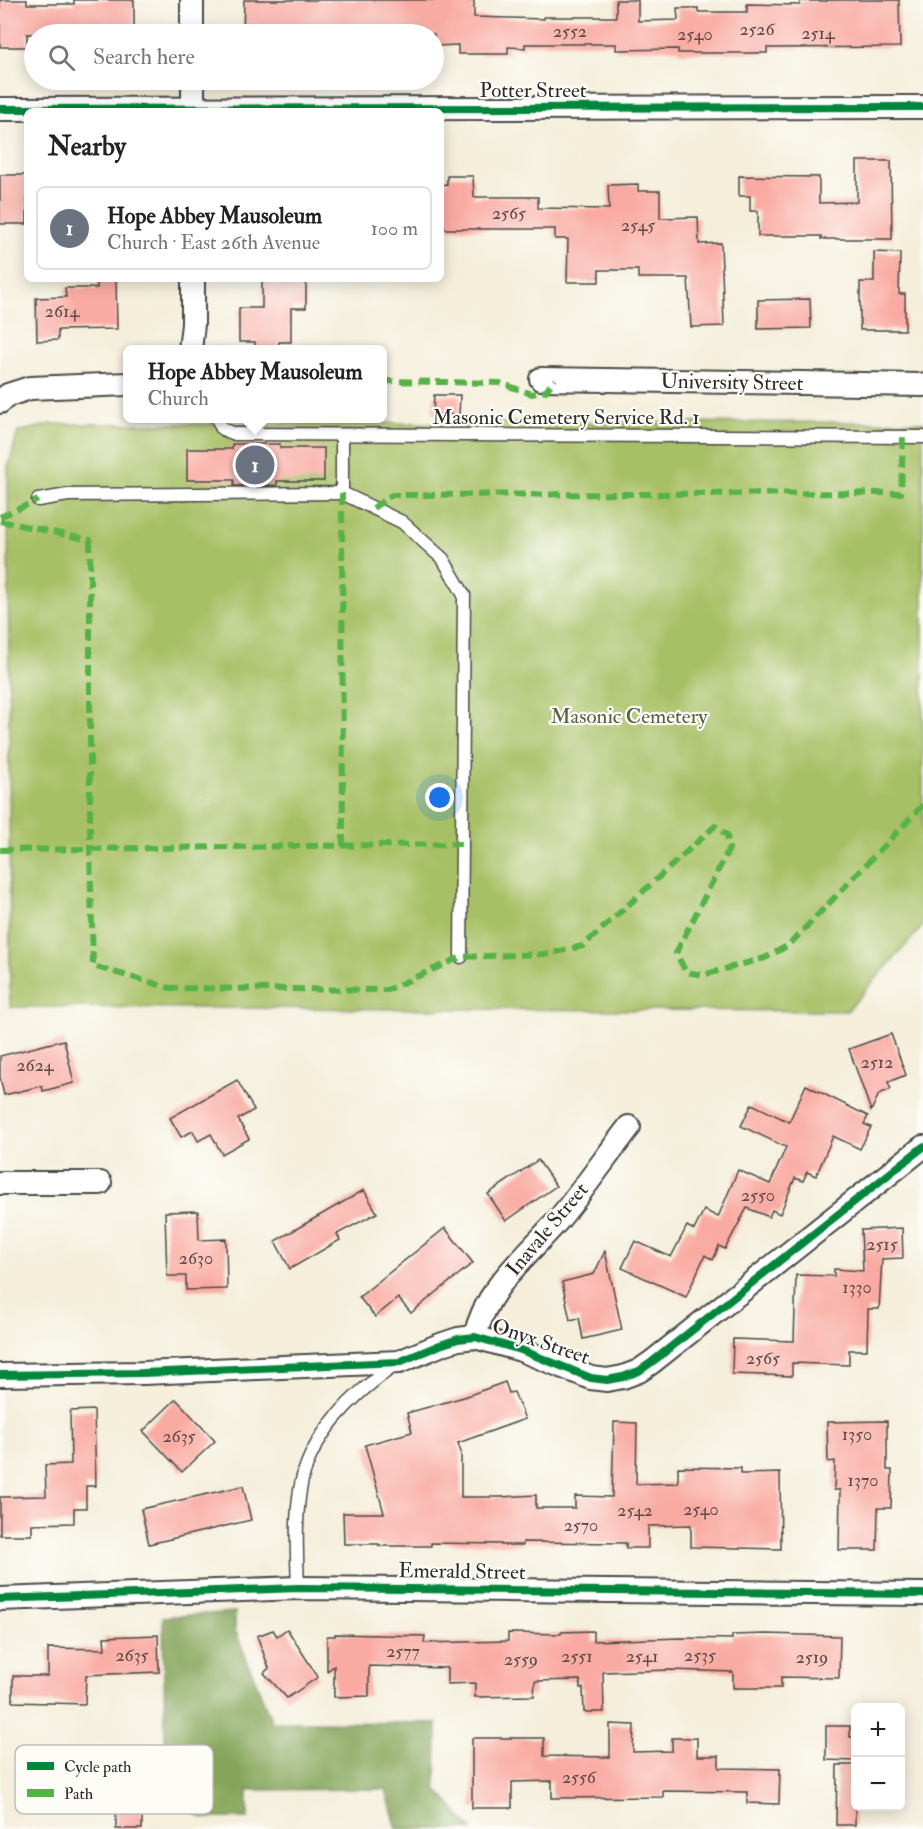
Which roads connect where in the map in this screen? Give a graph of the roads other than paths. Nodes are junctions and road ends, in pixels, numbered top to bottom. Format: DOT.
graph roads {
  1 [pos="192,0"];
  2 [pos="192,24"];
  3 [pos="193,90"];
  4 [pos="923,107"];
  5 [pos="193,108"];
  6 [pos="0,109"];
  7 [pos="24,109"];
  8 [pos="444,109"];
  9 [pos="193,282"];
  10 [pos="191,345"];
  11 [pos="541,379"];
  12 [pos="123,384"];
  13 [pos="923,385"];
  14 [pos="0,402"];
  15 [pos="219,423"];
  16 [pos="342,436"];
  17 [pos="923,437"];
  18 [pos="342,493"];
  19 [pos="38,500"];
  20 [pos="461,957"];
  21 [pos="629,1127"];
  22 [pos="923,1147"];
  23 [pos="0,1183"];
  24 [pos="100,1183"];
  25 [pos="475,1337"];
  26 [pos="399,1362"];
  27 [pos="0,1375"];
  28 [pos="298,1588"];
  29 [pos="923,1594"];
  30 [pos="0,1599"];
  1 -- 2 [label="street"];
  3 -- 5 [label="street"];
  4 -- 8 [label="street, Potter Street"];
  6 -- 7 [label="street, Potter Street"];
  9 -- 10 [label="street"];
  11 -- 13 [label="street, University Street"];
  12 -- 14 [label="street"];
  15 -- 16 [label="lane, Masonic Cemetery Service Rd. 1"];
  16 -- 17 [label="lane, Masonic Cemetery Service Rd. 1"];
  16 -- 18 [label="lane"];
  18 -- 19 [label="lane"];
  18 -- 20 [label="lane"];
  21 -- 25 [label="street, Inavale Street"];
  22 -- 25 [label="street, Onyx Street"];
  23 -- 24 [label="street"];
  25 -- 26 [label="street, Onyx Street"];
  26 -- 27 [label="street, Onyx Street"];
  26 -- 28 [label="lane"];
  28 -- 29 [label="street, Emerald Street"];
  28 -- 30 [label="street, Emerald Street"];
}
